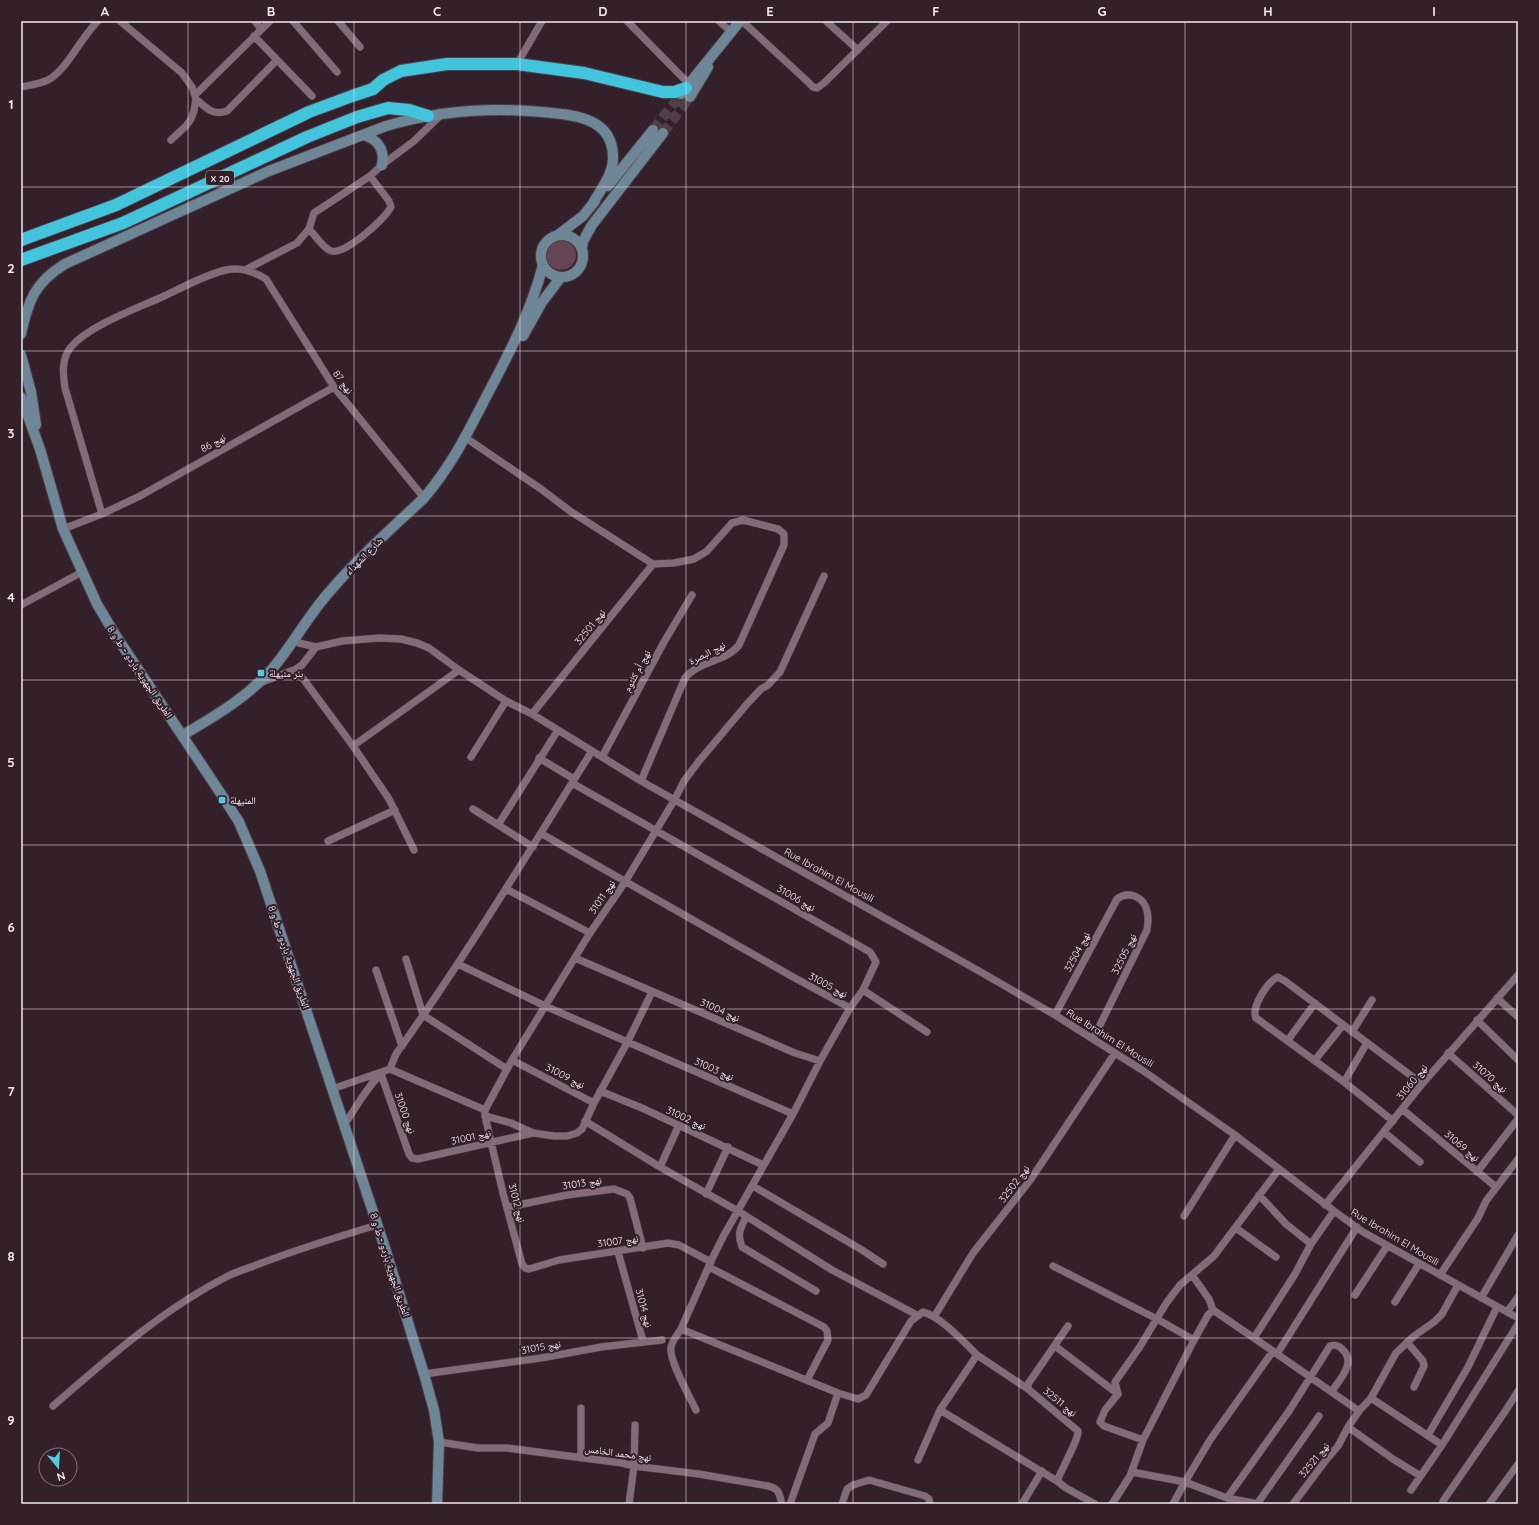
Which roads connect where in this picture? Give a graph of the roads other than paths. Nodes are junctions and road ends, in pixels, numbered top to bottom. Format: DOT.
graph roads {
  1 [pos="98,21"];
  2 [pos="120,21"];
  3 [pos="255,21"];
  4 [pos="270,21"];
  5 [pos="293,21"];
  6 [pos="338,21"];
  7 [pos="542,21"];
  8 [pos="627,21"];
  9 [pos="719,21"];
  10 [pos="741,21"];
  11 [pos="826,21"];
  12 [pos="887,21"];
  13 [pos="261,29"];
  14 [pos="731,32"];
  15 [pos="254,36"];
  16 [pos="360,47"];
  17 [pos="858,50"];
  18 [pos="276,61"];
  19 [pos="517,64"];
  20 [pos="336,72"];
  21 [pos="21,87"];
  22 [pos="686,91"];
  23 [pos="312,96"];
  24 [pos="195,97"];
  25 [pos="443,113"];
  26 [pos="428,116"];
  27 [pos="363,135"];
  28 [pos="171,140"];
  29 [pos="382,165"];
  30 [pos="370,176"];
  31 [pos="592,205"];
  32 [pos="309,229"];
  33 [pos="558,235"];
  34 [pos="21,240"];
  35 [pos="582,248"];
  36 [pos="21,260"];
  37 [pos="543,265"];
  38 [pos="245,270"];
  39 [pos="561,277"];
  40 [pos="21,334"];
  41 [pos="512,347"];
  42 [pos="21,355"];
  43 [pos="334,387"];
  44 [pos="21,397"];
  45 [pos="466,438"];
  46 [pos="40,449"];
  47 [pos="424,498"];
  48 [pos="102,514"];
  49 [pos="63,529"];
  50 [pos="653,564"];
  51 [pos="82,572"];
  52 [pos="824,576"];
  53 [pos="692,595"];
  54 [pos="21,605"];
  55 [pos="294,639"];
  56 [pos="316,647"];
  57 [pos="296,669"];
  58 [pos="459,670"];
  59 [pos="259,683"];
  60 [pos="506,701"];
  61 [pos="532,714"];
  62 [pos="558,730"];
  63 [pos="183,735"];
  64 [pos="353,746"];
  65 [pos="592,751"];
  66 [pos="471,757"];
  67 [pos="602,757"];
  68 [pos="539,758"];
  69 [pos="573,781"];
  70 [pos="641,781"];
  71 [pos="675,799"];
  72 [pos="473,809"];
  73 [pos="396,810"];
  74 [pos="498,825"];
  75 [pos="655,831"];
  76 [pos="542,834"];
  77 [pos="328,841"];
  78 [pos="533,847"];
  79 [pos="414,850"];
  80 [pos="625,882"];
  81 [pos="506,889"];
  82 [pos="1117,899"];
  83 [pos="590,933"];
  84 [pos="576,958"];
  85 [pos="406,959"];
  86 [pos="458,964"];
  87 [pos="376,970"];
  88 [pos="1518,975"];
  89 [pos="863,990"];
  90 [pos="652,992"];
  91 [pos="1497,998"];
  92 [pos="1372,1000"];
  93 [pos="1315,1003"];
  94 [pos="546,1006"];
  95 [pos="850,1008"];
  96 [pos="423,1015"];
  97 [pos="1055,1015"];
  98 [pos="1518,1017"];
  99 [pos="1477,1020"];
  100 [pos="1343,1025"];
  101 [pos="926,1032"];
  102 [pos="1352,1032"];
  103 [pos="1093,1039"];
  104 [pos="1288,1040"];
  105 [pos="628,1041"];
  106 [pos="1367,1043"];
  107 [pos="402,1046"];
  108 [pos="1114,1053"];
  109 [pos="1448,1053"];
  110 [pos="512,1060"];
  111 [pos="1315,1060"];
  112 [pos="1518,1060"];
  113 [pos="820,1061"];
  114 [pos="507,1068"];
  115 [pos="386,1071"];
  116 [pos="1344,1082"];
  117 [pos="1422,1084"];
  118 [pos="332,1089"];
  119 [pos="600,1091"];
  120 [pos="594,1103"];
  121 [pos="1402,1109"];
  122 [pos="485,1113"];
  123 [pos="793,1114"];
  124 [pos="1518,1115"];
  125 [pos="1518,1119"];
  126 [pos="585,1121"];
  127 [pos="1393,1121"];
  128 [pos="679,1125"];
  129 [pos="344,1126"];
  130 [pos="1384,1132"];
  131 [pos="533,1133"];
  132 [pos="1235,1135"];
  133 [pos="492,1143"];
  134 [pos="728,1148"];
  135 [pos="412,1158"];
  136 [pos="1518,1160"];
  137 [pos="1420,1162"];
  138 [pos="763,1165"];
  139 [pos="660,1168"];
  140 [pos="1279,1169"];
  141 [pos="1477,1172"];
  142 [pos="753,1186"];
  143 [pos="1496,1187"];
  144 [pos="706,1194"];
  145 [pos="1259,1195"];
  146 [pos="1325,1205"];
  147 [pos="508,1207"];
  148 [pos="738,1211"];
  149 [pos="1334,1211"];
  150 [pos="1184,1216"];
  151 [pos="746,1217"];
  152 [pos="377,1225"];
  153 [pos="1357,1227"];
  154 [pos="1236,1228"];
  155 [pos="1518,1234"];
  156 [pos="1311,1244"];
  157 [pos="1387,1246"];
  158 [pos="643,1248"];
  159 [pos="618,1252"];
  160 [pos="1276,1257"];
  161 [pos="883,1264"];
  162 [pos="1419,1264"];
  163 [pos="710,1265"];
  164 [pos="1053,1266"];
  165 [pos="525,1268"];
  166 [pos="1192,1275"];
  167 [pos="1440,1275"];
  168 [pos="1458,1285"];
  169 [pos="816,1291"];
  170 [pos="1355,1296"];
  171 [pos="1518,1297"];
  172 [pos="1481,1298"];
  173 [pos="1395,1302"];
  174 [pos="1497,1307"];
  175 [pos="1213,1310"];
  176 [pos="1507,1312"];
  177 [pos="917,1315"];
  178 [pos="934,1317"];
  179 [pos="1518,1318"];
  180 [pos="1157,1319"];
  181 [pos="1518,1324"];
  182 [pos="1068,1326"];
  183 [pos="682,1329"];
  184 [pos="1254,1338"];
  185 [pos="662,1340"];
  186 [pos="1194,1340"];
  187 [pos="643,1342"];
  188 [pos="1407,1342"];
  189 [pos="1055,1346"];
  190 [pos="1275,1352"];
  191 [pos="977,1355"];
  192 [pos="424,1374"];
  193 [pos="1311,1378"];
  194 [pos="807,1380"];
  195 [pos="1414,1387"];
  196 [pos="1028,1389"];
  197 [pos="1332,1391"];
  198 [pos="1518,1391"];
  199 [pos="838,1393"];
  200 [pos="1118,1394"];
  201 [pos="1371,1398"];
  202 [pos="53,1406"];
  203 [pos="581,1408"];
  204 [pos="696,1410"];
  205 [pos="940,1410"];
  206 [pos="1359,1411"];
  207 [pos="1319,1416"];
  208 [pos="634,1425"];
  209 [pos="1348,1427"];
  210 [pos="1428,1435"];
  211 [pos="1143,1440"];
  212 [pos="439,1442"];
  213 [pos="1442,1445"];
  214 [pos="581,1458"];
  215 [pos="918,1460"];
  216 [pos="1518,1464"];
  217 [pos="634,1466"];
  218 [pos="1042,1471"];
  219 [pos="1132,1472"];
  220 [pos="1420,1475"];
  221 [pos="1057,1481"];
  222 [pos="1186,1482"];
  223 [pos="1411,1490"];
  224 [pos="1227,1498"];
  225 [pos="439,1503"];
  226 [pos="629,1504"];
  227 [pos="782,1504"];
  228 [pos="790,1504"];
  229 [pos="842,1504"];
  230 [pos="930,1504"];
  231 [pos="1022,1504"];
  232 [pos="1095,1504"];
  233 [pos="1112,1504"];
  234 [pos="1173,1504"];
  235 [pos="1257,1504"];
  236 [pos="1293,1504"];
  237 [pos="1442,1504"];
  238 [pos="1489,1504"];
  1 -- 21 [label="street"];
  2 -- 24 [label="street"];
  3 -- 13 [label="street"];
  4 -- 13 [label="street"];
  5 -- 20 [label="street"];
  6 -- 16 [label="street"];
  7 -- 19 [label="street"];
  8 -- 22 [label="street"];
  9 -- 14 [label="street"];
  10 -- 14 [label="street"];
  10 -- 17 [label="street"];
  11 -- 17 [label="street"];
  12 -- 17 [label="street"];
  13 -- 15 [label="street"];
  14 -- 22 [label="street"];
  15 -- 18 [label="street"];
  15 -- 24 [label="street"];
  18 -- 23 [label="street"];
  18 -- 24 [label="street"];
  19 -- 22 [label="highway"];
  19 -- 34 [label="highway, X 20"];
  24 -- 28 [label="street"];
  25 -- 26 [label="street, X 20"];
  25 -- 29 [label="street"];
  25 -- 31 [label="street, X 20"];
  26 -- 27 [label="street, X 20"];
  26 -- 36 [label="highway, X 20"];
  27 -- 29 [label="street"];
  27 -- 40 [label="street, X 20"];
  29 -- 30 [label="street"];
  30 -- 32 [label="street"];
  30 -- 32 [label="street"];
  31 -- 33 [label="street"];
  31 -- 35 [label="street"];
  32 -- 38 [label="street"];
  33 -- 35 [label="street"];
  33 -- 37 [label="street"];
  35 -- 39 [label="street"];
  37 -- 39 [label="street"];
  37 -- 41 [label="street"];
  38 -- 43 [label="street, نهج 87"];
  38 -- 48 [label="street"];
  39 -- 41 [label="street"];
  41 -- 45 [label="street, شارع الشهداء"];
  42 -- 46 [label="street, الطريق الجهوية باردو - ط و 8"];
  43 -- 47 [label="street, نهج 87"];
  43 -- 48 [label="street, نهج 86"];
  44 -- 46 [label="street, الطريق الجهوية باردو - ط و 8"];
  45 -- 47 [label="street, شارع الشهداء"];
  45 -- 50 [label="street"];
  46 -- 49 [label="street, الطريق الجهوية باردو - ط و 8"];
  47 -- 55 [label="street, شارع الشهداء"];
  48 -- 49 [label="street, نهج 86"];
  49 -- 51 [label="street, الطريق الجهوية باردو - ط و 8"];
  50 -- 61 [label="street, نهج 32501"];
  50 -- 70 [label="street, نهج البصرة"];
  51 -- 54 [label="street"];
  51 -- 63 [label="street, الطريق الجهوية باردو - ط و 8"];
  52 -- 71 [label="street, نهج 31011"];
  53 -- 67 [label="street, نهج أم كلثوم"];
  55 -- 56 [label="street"];
  55 -- 59 [label="street, شارع الشهداء"];
  56 -- 57 [label="street"];
  56 -- 58 [label="street, Rue Ibrahim El Mousili"];
  57 -- 59 [label="street"];
  57 -- 64 [label="street"];
  58 -- 60 [label="street, Rue Ibrahim El Mousili"];
  58 -- 64 [label="street"];
  59 -- 63 [label="street, شارع الشهداء"];
  60 -- 61 [label="street, Rue Ibrahim El Mousili"];
  60 -- 66 [label="street"];
  61 -- 62 [label="street, Rue Ibrahim El Mousili"];
  62 -- 65 [label="street, Rue Ibrahim El Mousili"];
  62 -- 68 [label="street"];
  63 -- 118 [label="street, الطريق الجهوية باردو - ط و 8"];
  64 -- 73 [label="street"];
  65 -- 67 [label="street, Rue Ibrahim El Mousili"];
  65 -- 69 [label="street"];
  67 -- 70 [label="street, Rue Ibrahim El Mousili"];
  68 -- 69 [label="street"];
  68 -- 74 [label="street"];
  69 -- 75 [label="street"];
  69 -- 76 [label="street"];
  70 -- 71 [label="street, Rue Ibrahim El Mousili"];
  71 -- 75 [label="street, نهج 31011"];
  71 -- 97 [label="street, Rue Ibrahim El Mousili"];
  72 -- 74 [label="street"];
  73 -- 77 [label="street"];
  73 -- 79 [label="street"];
  74 -- 78 [label="street"];
  75 -- 80 [label="street, نهج 31011"];
  75 -- 89 [label="street, نهج 31006"];
  76 -- 78 [label="street"];
  76 -- 80 [label="street, نهج 31005"];
  78 -- 81 [label="street"];
  80 -- 83 [label="street, نهج 31011"];
  80 -- 95 [label="street, نهج 31005"];
  81 -- 83 [label="street"];
  81 -- 86 [label="street"];
  82 -- 97 [label="street, نهج 32504"];
  82 -- 103 [label="street, نهج 32505"];
  83 -- 84 [label="street, نهج 31011"];
  84 -- 90 [label="street, نهج 31004"];
  84 -- 94 [label="street, نهج 31011"];
  85 -- 96 [label="street"];
  86 -- 94 [label="street, نهج 31003"];
  86 -- 96 [label="street"];
  87 -- 107 [label="street"];
  88 -- 91 [label="street, نهج 31060"];
  89 -- 95 [label="street, نهج 31006"];
  89 -- 101 [label="street"];
  90 -- 105 [label="street"];
  90 -- 113 [label="street, نهج 31004"];
  91 -- 98 [label="street"];
  91 -- 99 [label="street, نهج 31060"];
  92 -- 102 [label="street"];
  93 -- 100 [label="street"];
  93 -- 104 [label="street"];
  93 -- 104 [label="street"];
  94 -- 105 [label="street, نهج 31003"];
  94 -- 110 [label="street"];
  95 -- 113 [label="street, نهج 31005"];
  96 -- 107 [label="street"];
  96 -- 114 [label="street"];
  97 -- 103 [label="street, Rue Ibrahim El Mousili"];
  99 -- 109 [label="street, نهج 31060"];
  99 -- 112 [label="street"];
  100 -- 102 [label="street"];
  100 -- 111 [label="street"];
  102 -- 106 [label="street"];
  103 -- 108 [label="street, Rue Ibrahim El Mousili"];
  104 -- 111 [label="street"];
  105 -- 119 [label="street"];
  105 -- 123 [label="street, نهج 31003"];
  106 -- 116 [label="street"];
  106 -- 117 [label="street"];
  107 -- 115 [label="street"];
  108 -- 132 [label="street, Rue Ibrahim El Mousili"];
  108 -- 178 [label="street, نهج 32502"];
  109 -- 117 [label="street, نهج 31060"];
  109 -- 124 [label="street, نهج 31070"];
  110 -- 114 [label="street"];
  110 -- 120 [label="street, نهج 31009"];
  111 -- 116 [label="street"];
  113 -- 123 [label="street, نهج 31005"];
  114 -- 122 [label="street"];
  115 -- 118 [label="street"];
  115 -- 122 [label="street"];
  115 -- 129 [label="street"];
  115 -- 135 [label="street, نهج 31000"];
  116 -- 127 [label="street"];
  117 -- 121 [label="street, نهج 31060"];
  118 -- 129 [label="street, الطريق الجهوية باردو - ط و 8"];
  119 -- 120 [label="street"];
  119 -- 128 [label="street, نهج 31002"];
  120 -- 126 [label="street"];
  121 -- 127 [label="street, نهج 31060"];
  121 -- 141 [label="street, نهج 31069"];
  122 -- 131 [label="street"];
  122 -- 133 [label="street, نهج 31012"];
  123 -- 138 [label="street"];
  125 -- 141 [label="street"];
  126 -- 131 [label="street"];
  126 -- 139 [label="street"];
  127 -- 130 [label="street, نهج 31060"];
  128 -- 134 [label="street, نهج 31002"];
  128 -- 139 [label="street"];
  129 -- 152 [label="street, الطريق الجهوية باردو - ط و 8"];
  130 -- 137 [label="street"];
  130 -- 146 [label="street, نهج 31060"];
  131 -- 133 [label="street, نهج 31001"];
  132 -- 140 [label="street, Rue Ibrahim El Mousili"];
  132 -- 150 [label="street"];
  133 -- 135 [label="street, نهج 31001"];
  133 -- 147 [label="street, نهج 31012"];
  134 -- 138 [label="street, نهج 31002"];
  134 -- 144 [label="street"];
  136 -- 143 [label="street"];
  138 -- 142 [label="street"];
  139 -- 144 [label="street"];
  140 -- 145 [label="street"];
  140 -- 146 [label="street, Rue Ibrahim El Mousili"];
  141 -- 143 [label="street, نهج 31069"];
  142 -- 148 [label="street"];
  142 -- 161 [label="street"];
  143 -- 167 [label="street"];
  144 -- 148 [label="street"];
  145 -- 154 [label="street"];
  145 -- 156 [label="street"];
  146 -- 149 [label="street, Rue Ibrahim El Mousili"];
  147 -- 158 [label="street, نهج 31013"];
  147 -- 165 [label="street, نهج 31012"];
  148 -- 151 [label="street"];
  148 -- 163 [label="street"];
  149 -- 153 [label="street, Rue Ibrahim El Mousili"];
  149 -- 156 [label="street"];
  151 -- 169 [label="street"];
  151 -- 177 [label="street"];
  152 -- 192 [label="street, الطريق الجهوية باردو - ط و 8"];
  152 -- 202 [label="street"];
  153 -- 157 [label="street, Rue Ibrahim El Mousili"];
  153 -- 190 [label="street"];
  154 -- 160 [label="street"];
  154 -- 166 [label="street"];
  155 -- 172 [label="street"];
  156 -- 184 [label="street"];
  157 -- 162 [label="street, Rue Ibrahim El Mousili"];
  157 -- 170 [label="street"];
  158 -- 159 [label="street, نهج 31007"];
  158 -- 163 [label="street, نهج 31007"];
  159 -- 165 [label="street, نهج 31007"];
  159 -- 187 [label="street, نهج 31014"];
  162 -- 167 [label="street, Rue Ibrahim El Mousili"];
  162 -- 173 [label="street"];
  163 -- 183 [label="street"];
  163 -- 194 [label="street, نهج 31007"];
  164 -- 180 [label="street"];
  166 -- 175 [label="street"];
  166 -- 180 [label="street"];
  167 -- 168 [label="street, Rue Ibrahim El Mousili"];
  168 -- 172 [label="street, Rue Ibrahim El Mousili"];
  168 -- 188 [label="street, نهج 32521"];
  171 -- 176 [label="street"];
  172 -- 174 [label="street, Rue Ibrahim El Mousili"];
  174 -- 176 [label="street, Rue Ibrahim El Mousili"];
  174 -- 210 [label="street"];
  175 -- 184 [label="street"];
  175 -- 186 [label="street"];
  176 -- 179 [label="street, Rue Ibrahim El Mousili"];
  177 -- 178 [label="street"];
  177 -- 199 [label="street"];
  178 -- 191 [label="street"];
  180 -- 186 [label="street"];
  180 -- 200 [label="street"];
  181 -- 213 [label="street"];
  182 -- 189 [label="street, نهج 32511"];
  183 -- 194 [label="street"];
  183 -- 204 [label="street"];
  184 -- 190 [label="street"];
  185 -- 187 [label="street, نهج 31015"];
  186 -- 211 [label="street"];
  187 -- 192 [label="street, نهج 31015"];
  188 -- 195 [label="street"];
  188 -- 201 [label="street, نهج 32521"];
  189 -- 196 [label="street, نهج 32511"];
  189 -- 200 [label="street"];
  190 -- 193 [label="street"];
  190 -- 222 [label="street"];
  191 -- 196 [label="street"];
  191 -- 205 [label="street"];
  192 -- 212 [label="street, الطريق الجهوية باردو - ط و 8"];
  193 -- 197 [label="street"];
  193 -- 197 [label="street"];
  193 -- 224 [label="street"];
  194 -- 199 [label="street"];
  196 -- 221 [label="street, نهج 32511"];
  197 -- 206 [label="street"];
  198 -- 237 [label="street"];
  199 -- 228 [label="street"];
  200 -- 211 [label="street"];
  201 -- 206 [label="street, نهج 32521"];
  201 -- 210 [label="street"];
  203 -- 214 [label="street"];
  205 -- 215 [label="street"];
  205 -- 218 [label="street"];
  206 -- 209 [label="street, نهج 32521"];
  207 -- 235 [label="street"];
  208 -- 217 [label="street"];
  209 -- 220 [label="street"];
  209 -- 236 [label="street, نهج 32521"];
  210 -- 213 [label="street"];
  211 -- 219 [label="street"];
  212 -- 214 [label="street, نهج محمد الخامس"];
  212 -- 225 [label="street, الطريق الجهوية باردو - ط و 8"];
  213 -- 220 [label="street"];
  214 -- 217 [label="street, نهج محمد الخامس"];
  216 -- 238 [label="street"];
  217 -- 226 [label="street"];
  217 -- 227 [label="street, نهج محمد الخامس"];
  218 -- 221 [label="street"];
  218 -- 231 [label="street"];
  219 -- 222 [label="street"];
  219 -- 233 [label="street"];
  220 -- 223 [label="street"];
  221 -- 232 [label="street"];
  222 -- 224 [label="street"];
  222 -- 234 [label="street"];
  224 -- 235 [label="street"];
  229 -- 230 [label="street"];
}
